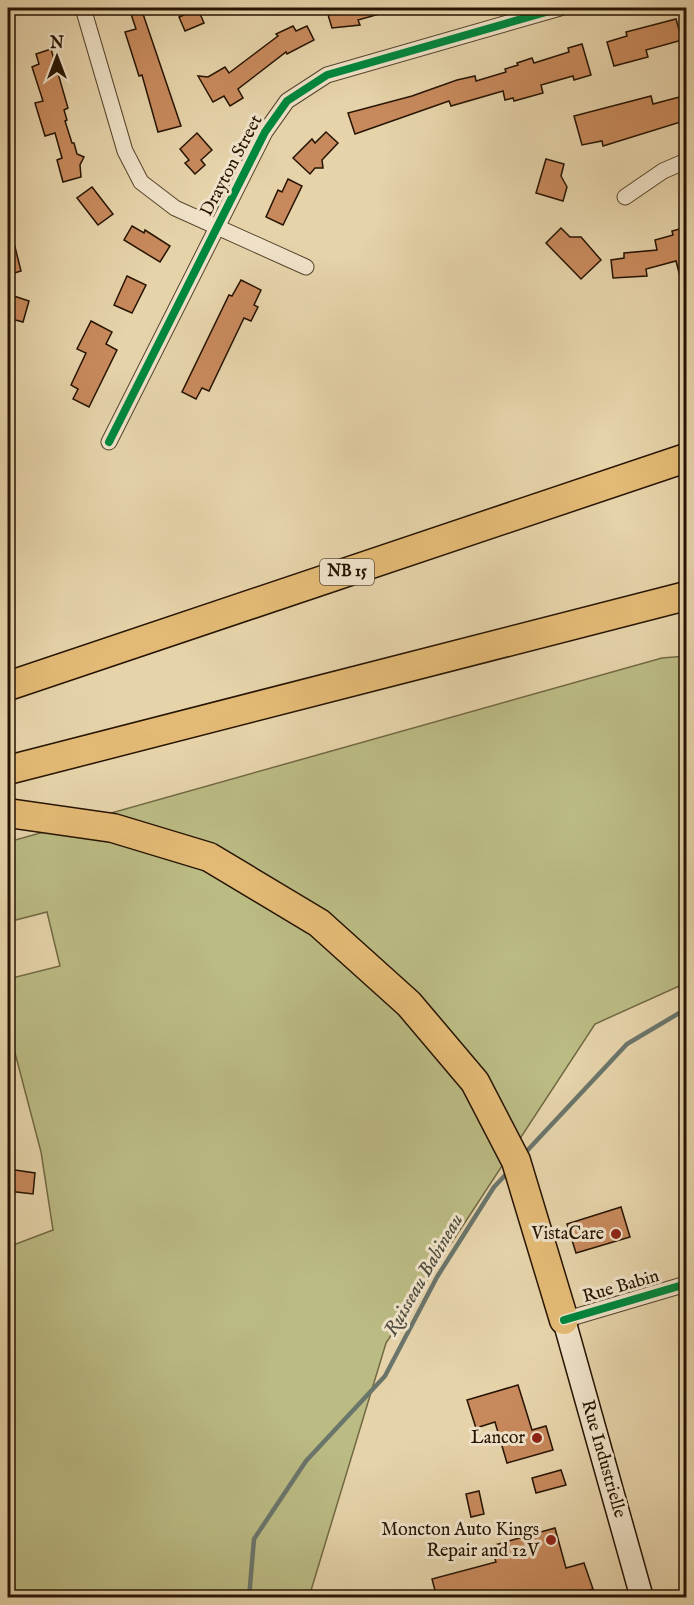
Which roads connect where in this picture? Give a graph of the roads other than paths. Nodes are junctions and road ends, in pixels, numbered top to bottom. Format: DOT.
graph roads {
  1 [pos="83,8"];
  2 [pos="560,8"];
  3 [pos="687,161"];
  4 [pos="625,196"];
  5 [pos="217,226"];
  6 [pos="306,267"];
  7 [pos="109,442"];
  8 [pos="687,458"];
  9 [pos="687,597"];
  10 [pos="8,686"];
  11 [pos="8,770"];
  12 [pos="8,813"];
  13 [pos="687,1284"];
  14 [pos="564,1320"];
  15 [pos="642,1598"];
  1 -- 5 [label="street"];
  2 -- 5 [label="street, Drayton Street"];
  3 -- 4 [label="street"];
  5 -- 6 [label="street"];
  5 -- 7 [label="street, Drayton Street"];
  8 -- 10 [label="highway, NB 15"];
  9 -- 11 [label="highway"];
  12 -- 14 [label="highway"];
  13 -- 14 [label="street, Rue Babin"];
  14 -- 15 [label="main road, Rue Industrielle"];
}
